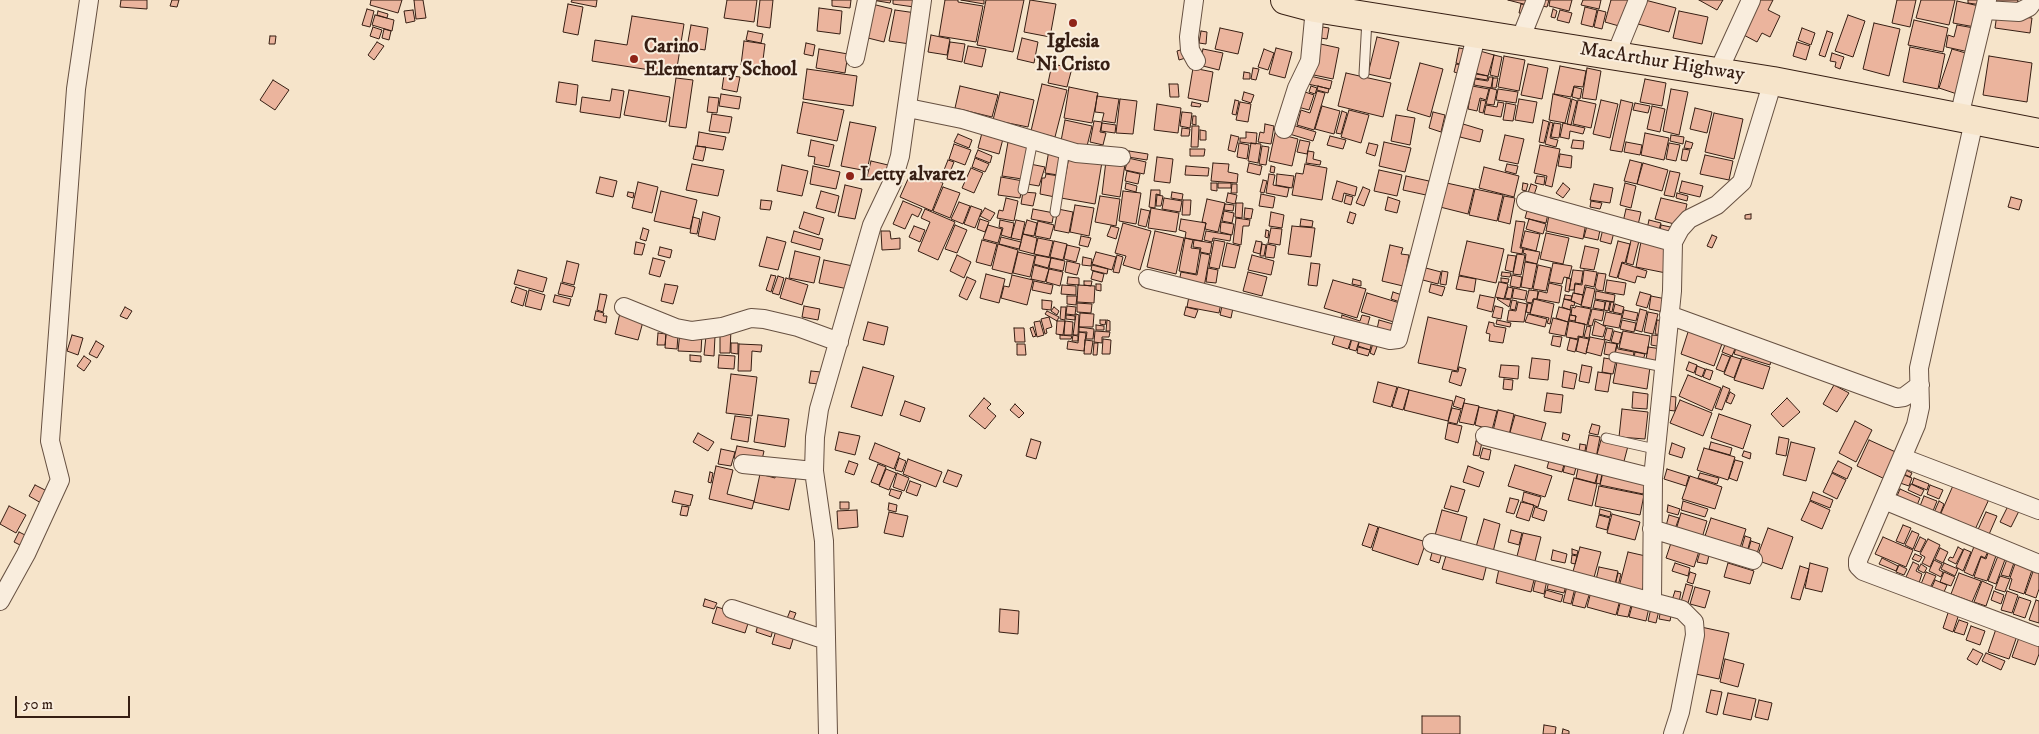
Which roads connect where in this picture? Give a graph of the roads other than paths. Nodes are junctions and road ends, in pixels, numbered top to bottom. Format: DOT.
graph roads {
  1 [pos="89,0"];
  2 [pos="867,0"];
  3 [pos="922,0"];
  4 [pos="1194,0"];
  5 [pos="1285,0"];
  6 [pos="1536,0"];
  7 [pos="1638,0"];
  8 [pos="1751,0"];
  9 [pos="2034,0"];
  10 [pos="1986,5"];
  11 [pos="1315,8"];
  12 [pos="1367,16"];
  13 [pos="1477,33"];
  14 [pos="1520,40"];
  15 [pos="1616,54"];
  16 [pos="855,58"];
  17 [pos="1196,61"];
  18 [pos="1718,72"];
  19 [pos="1364,74"];
  20 [pos="1773,80"];
  21 [pos="908,108"];
  22 [pos="1967,119"];
  23 [pos="1284,129"];
  24 [pos="2039,133"];
  25 [pos="1033,140"];
  26 [pos="1065,149"];
  27 [pos="1121,157"];
  28 [pos="1023,190"];
  29 [pos="1526,201"];
  30 [pos="1055,212"];
  31 [pos="1673,242"];
  32 [pos="1148,280"];
  33 [pos="624,307"];
  34 [pos="1669,315"];
  35 [pos="838,342"];
  36 [pos="1614,357"];
  37 [pos="1664,367"];
  38 [pos="1920,386"];
  39 [pos="1486,436"];
  40 [pos="1606,438"];
  41 [pos="1656,449"];
  42 [pos="1903,458"];
  43 [pos="743,464"];
  44 [pos="814,471"];
  45 [pos="1653,478"];
  46 [pos="1884,500"];
  47 [pos="2039,510"];
  48 [pos="1652,529"];
  49 [pos="1432,543"];
  50 [pos="1753,560"];
  51 [pos="2039,564"];
  52 [pos="0,600"];
  53 [pos="1652,602"];
  54 [pos="732,609"];
  55 [pos="2039,637"];
  56 [pos="826,640"];
  57 [pos="828,734"];
  58 [pos="1673,734"];
  1 -- 52 [label="street"];
  2 -- 16 [label="street"];
  3 -- 21 [label="street"];
  4 -- 17 [label="street"];
  5 -- 11 [label="highway, MacArthur Highway"];
  6 -- 14 [label="street"];
  7 -- 15 [label="street"];
  8 -- 18 [label="street"];
  9 -- 10 [label="street"];
  10 -- 22 [label="street"];
  11 -- 12 [label="highway, MacArthur Highway"];
  11 -- 23 [label="street"];
  12 -- 13 [label="highway, MacArthur Highway"];
  12 -- 19 [label="lane"];
  13 -- 14 [label="highway, MacArthur Highway"];
  13 -- 32 [label="street"];
  14 -- 15 [label="highway, MacArthur Highway"];
  15 -- 18 [label="highway, MacArthur Highway"];
  18 -- 20 [label="highway, MacArthur Highway"];
  20 -- 22 [label="highway, MacArthur Highway"];
  20 -- 31 [label="street"];
  21 -- 25 [label="street"];
  21 -- 35 [label="street"];
  22 -- 24 [label="highway, MacArthur Highway"];
  22 -- 38 [label="street"];
  25 -- 26 [label="street"];
  25 -- 28 [label="lane"];
  26 -- 27 [label="street"];
  26 -- 30 [label="lane"];
  29 -- 31 [label="street"];
  31 -- 34 [label="street"];
  33 -- 35 [label="street"];
  34 -- 37 [label="street"];
  34 -- 38 [label="street"];
  35 -- 44 [label="street"];
  36 -- 37 [label="lane"];
  37 -- 41 [label="street"];
  38 -- 42 [label="street"];
  39 -- 45 [label="street"];
  40 -- 41 [label="lane"];
  41 -- 45 [label="street"];
  42 -- 46 [label="street"];
  42 -- 47 [label="street"];
  43 -- 44 [label="street"];
  44 -- 56 [label="street"];
  45 -- 48 [label="street"];
  46 -- 51 [label="street"];
  46 -- 55 [label="street"];
  48 -- 50 [label="street"];
  48 -- 53 [label="street"];
  49 -- 53 [label="street"];
  53 -- 58 [label="street"];
  54 -- 56 [label="street"];
  56 -- 57 [label="street"];
}
